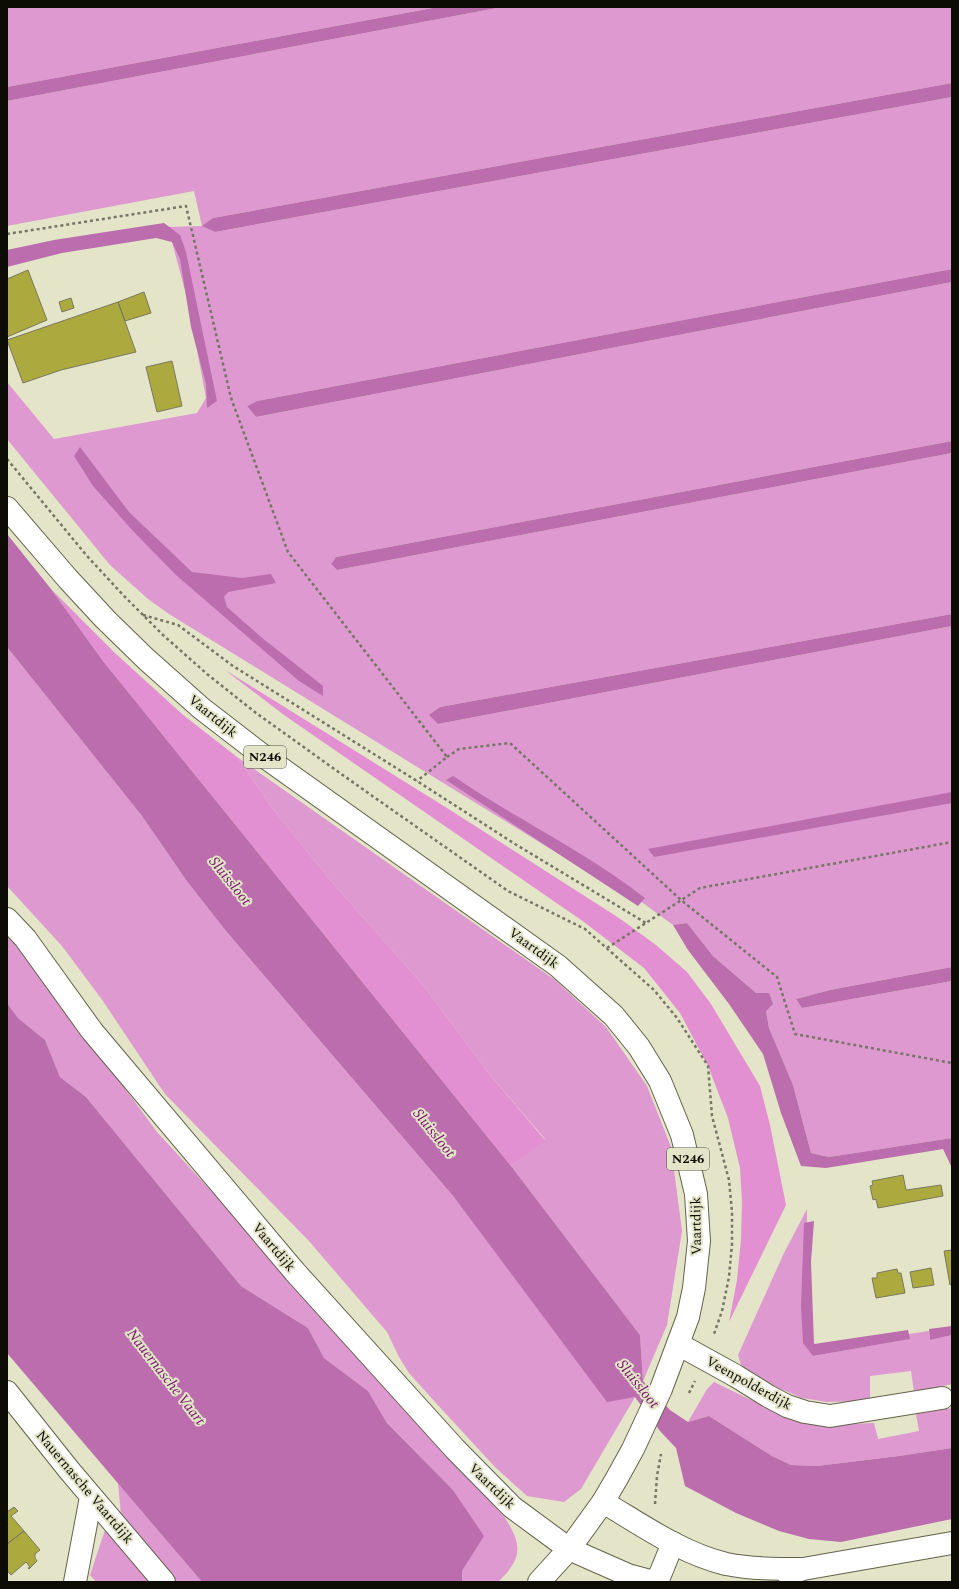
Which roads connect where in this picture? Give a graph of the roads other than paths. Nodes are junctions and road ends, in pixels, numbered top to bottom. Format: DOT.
graph roads {
  1 [pos="7,508"];
  2 [pos="7,919"];
  3 [pos="678,1344"];
  4 [pos="7,1392"];
  5 [pos="942,1398"];
  6 [pos="91,1497"];
  7 [pos="603,1502"];
  8 [pos="673,1543"];
  9 [pos="952,1543"];
  10 [pos="569,1549"];
  11 [pos="803,1569"];
  12 [pos="75,1582"];
  13 [pos="164,1582"];
  14 [pos="539,1582"];
  15 [pos="655,1582"];
  16 [pos="752,1582"];
  1 -- 3 [label="street, Vaartdijk / N246"];
  2 -- 10 [label="street, Vaartdijk"];
  3 -- 5 [label="street, Veenpolderdijk"];
  3 -- 7 [label="street, Vaartdijk / N246"];
  4 -- 6 [label="street, Nauernasche Vaartdijk"];
  6 -- 12 [label="street"];
  6 -- 13 [label="street, Nauernasche Vaartdijk"];
  7 -- 8 [label="street"];
  7 -- 10 [label="street, Vaartdijk / N246"];
  8 -- 11 [label="street"];
  8 -- 15 [label="street"];
  9 -- 11 [label="street"];
  10 -- 14 [label="street, Vaartdijk / N246"];
  10 -- 15 [label="street"];
  11 -- 16 [label="street"];
}
